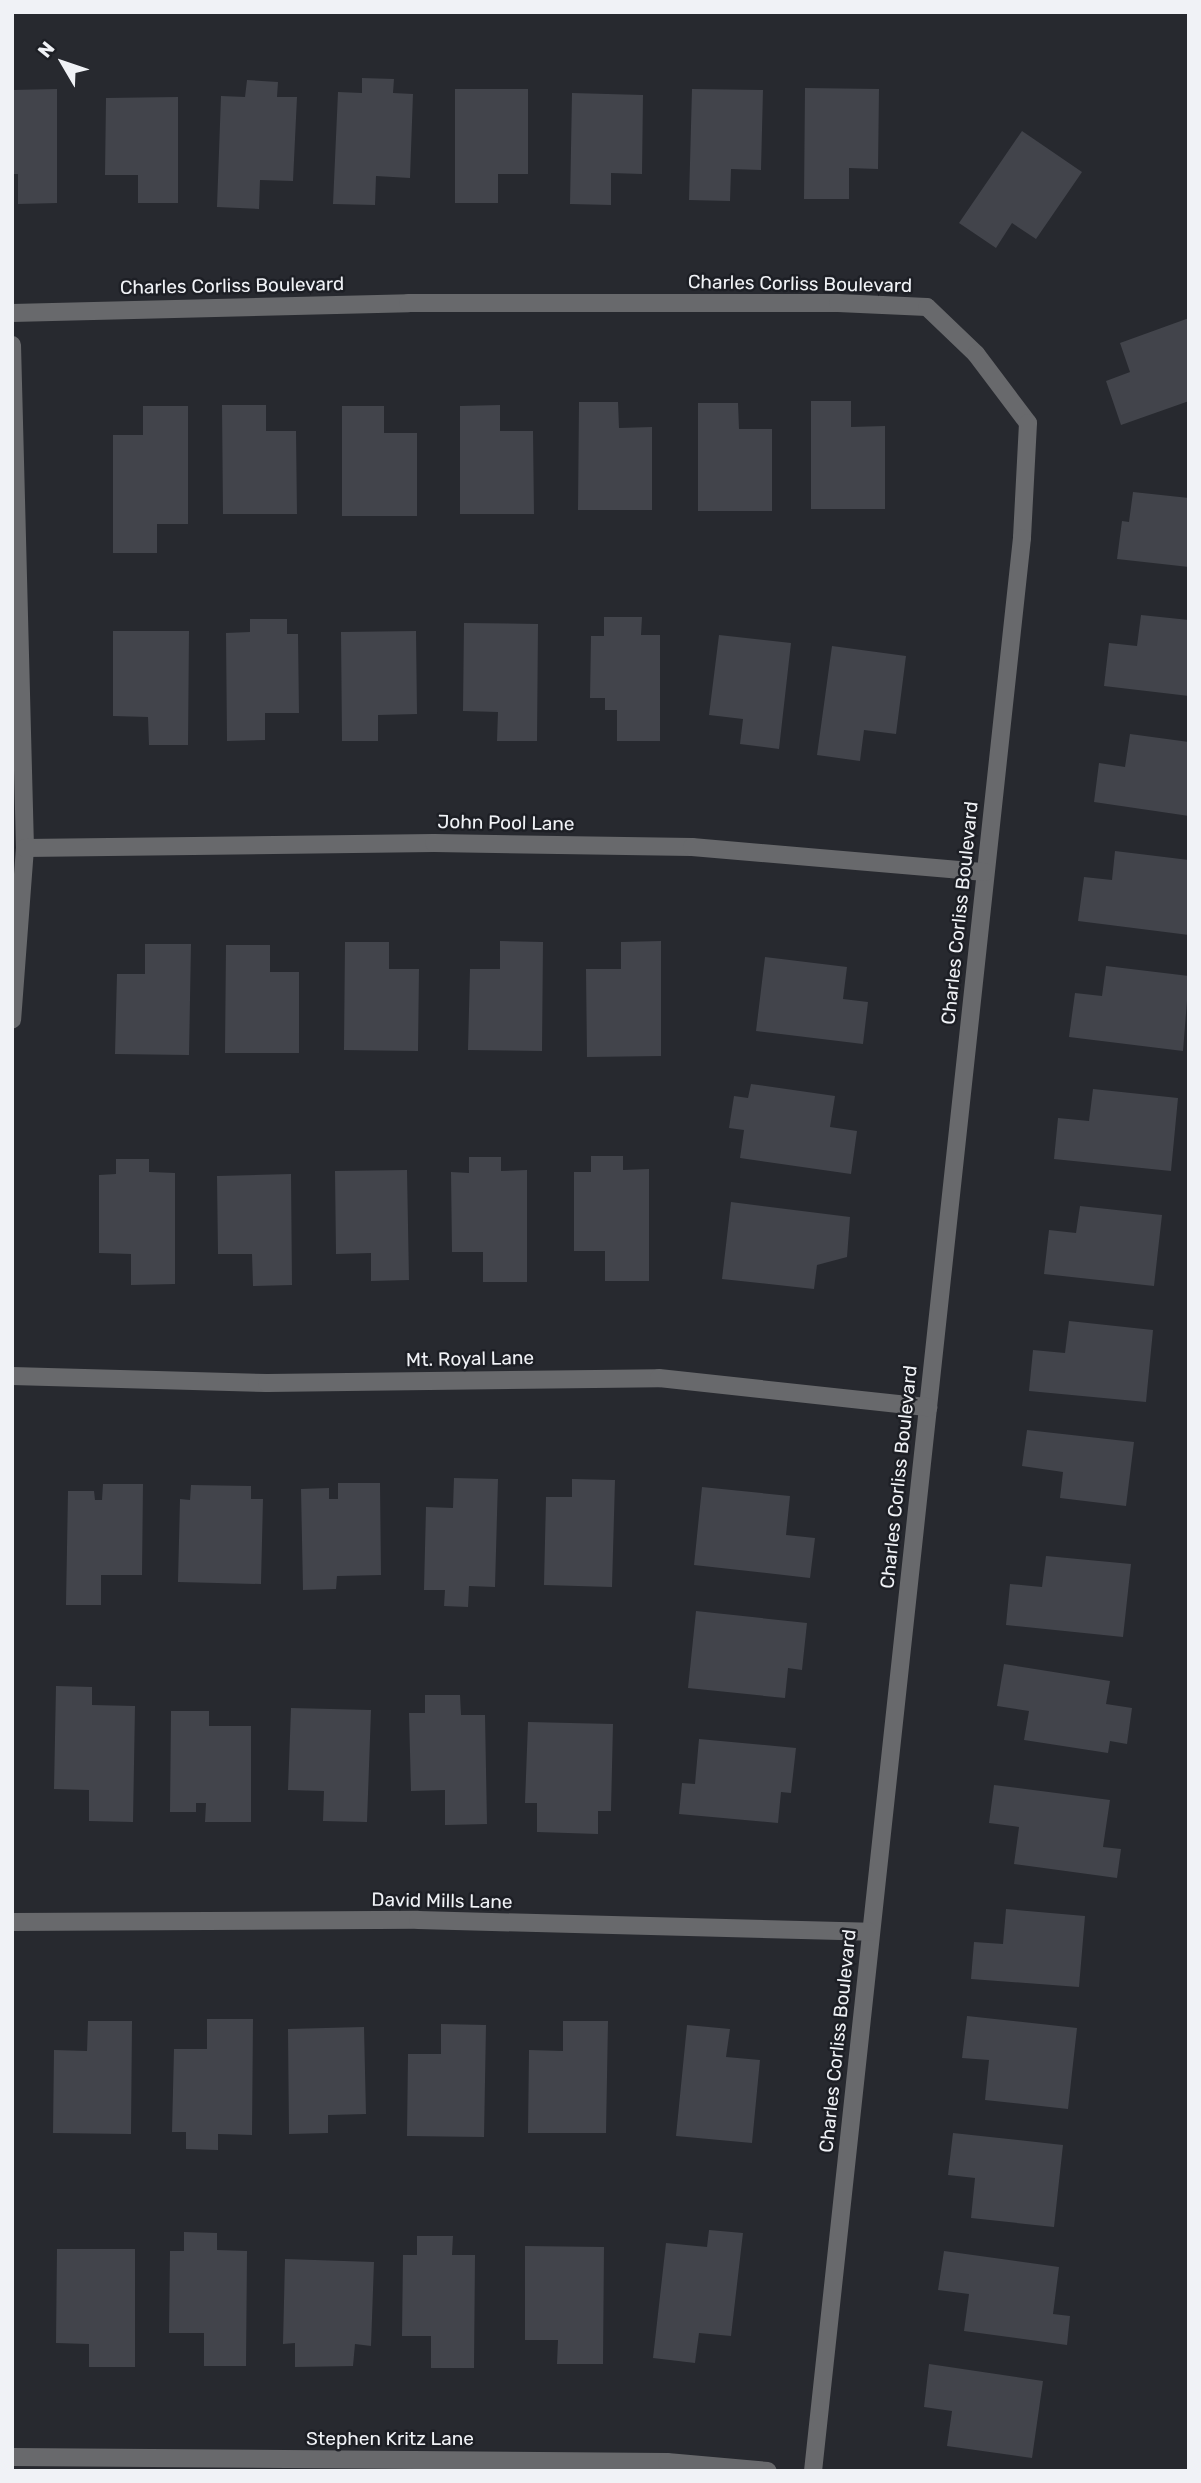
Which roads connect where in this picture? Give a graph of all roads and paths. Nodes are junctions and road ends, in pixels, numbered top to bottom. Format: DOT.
graph roads {
  1 [pos="12,313"];
  2 [pos="12,345"];
  3 [pos="25,848"];
  4 [pos="985,872"];
  5 [pos="12,1020"];
  6 [pos="12,1376"];
  7 [pos="928,1407"];
  8 [pos="12,1922"];
  9 [pos="870,1932"];
  10 [pos="12,2456"];
  11 [pos="768,2471"];
  12 [pos="813,2471"];
  1 -- 4 [label="street, Charles Corliss Boulevard"];
  2 -- 3 [label="street"];
  3 -- 4 [label="street, John Pool Lane"];
  3 -- 5 [label="street"];
  4 -- 7 [label="street, Charles Corliss Boulevard"];
  6 -- 7 [label="street, Mt. Royal Lane"];
  7 -- 9 [label="street, Charles Corliss Boulevard"];
  8 -- 9 [label="street, David Mills Lane"];
  9 -- 12 [label="street, Charles Corliss Boulevard"];
  10 -- 11 [label="street, Stephen Kritz Lane"];
}
